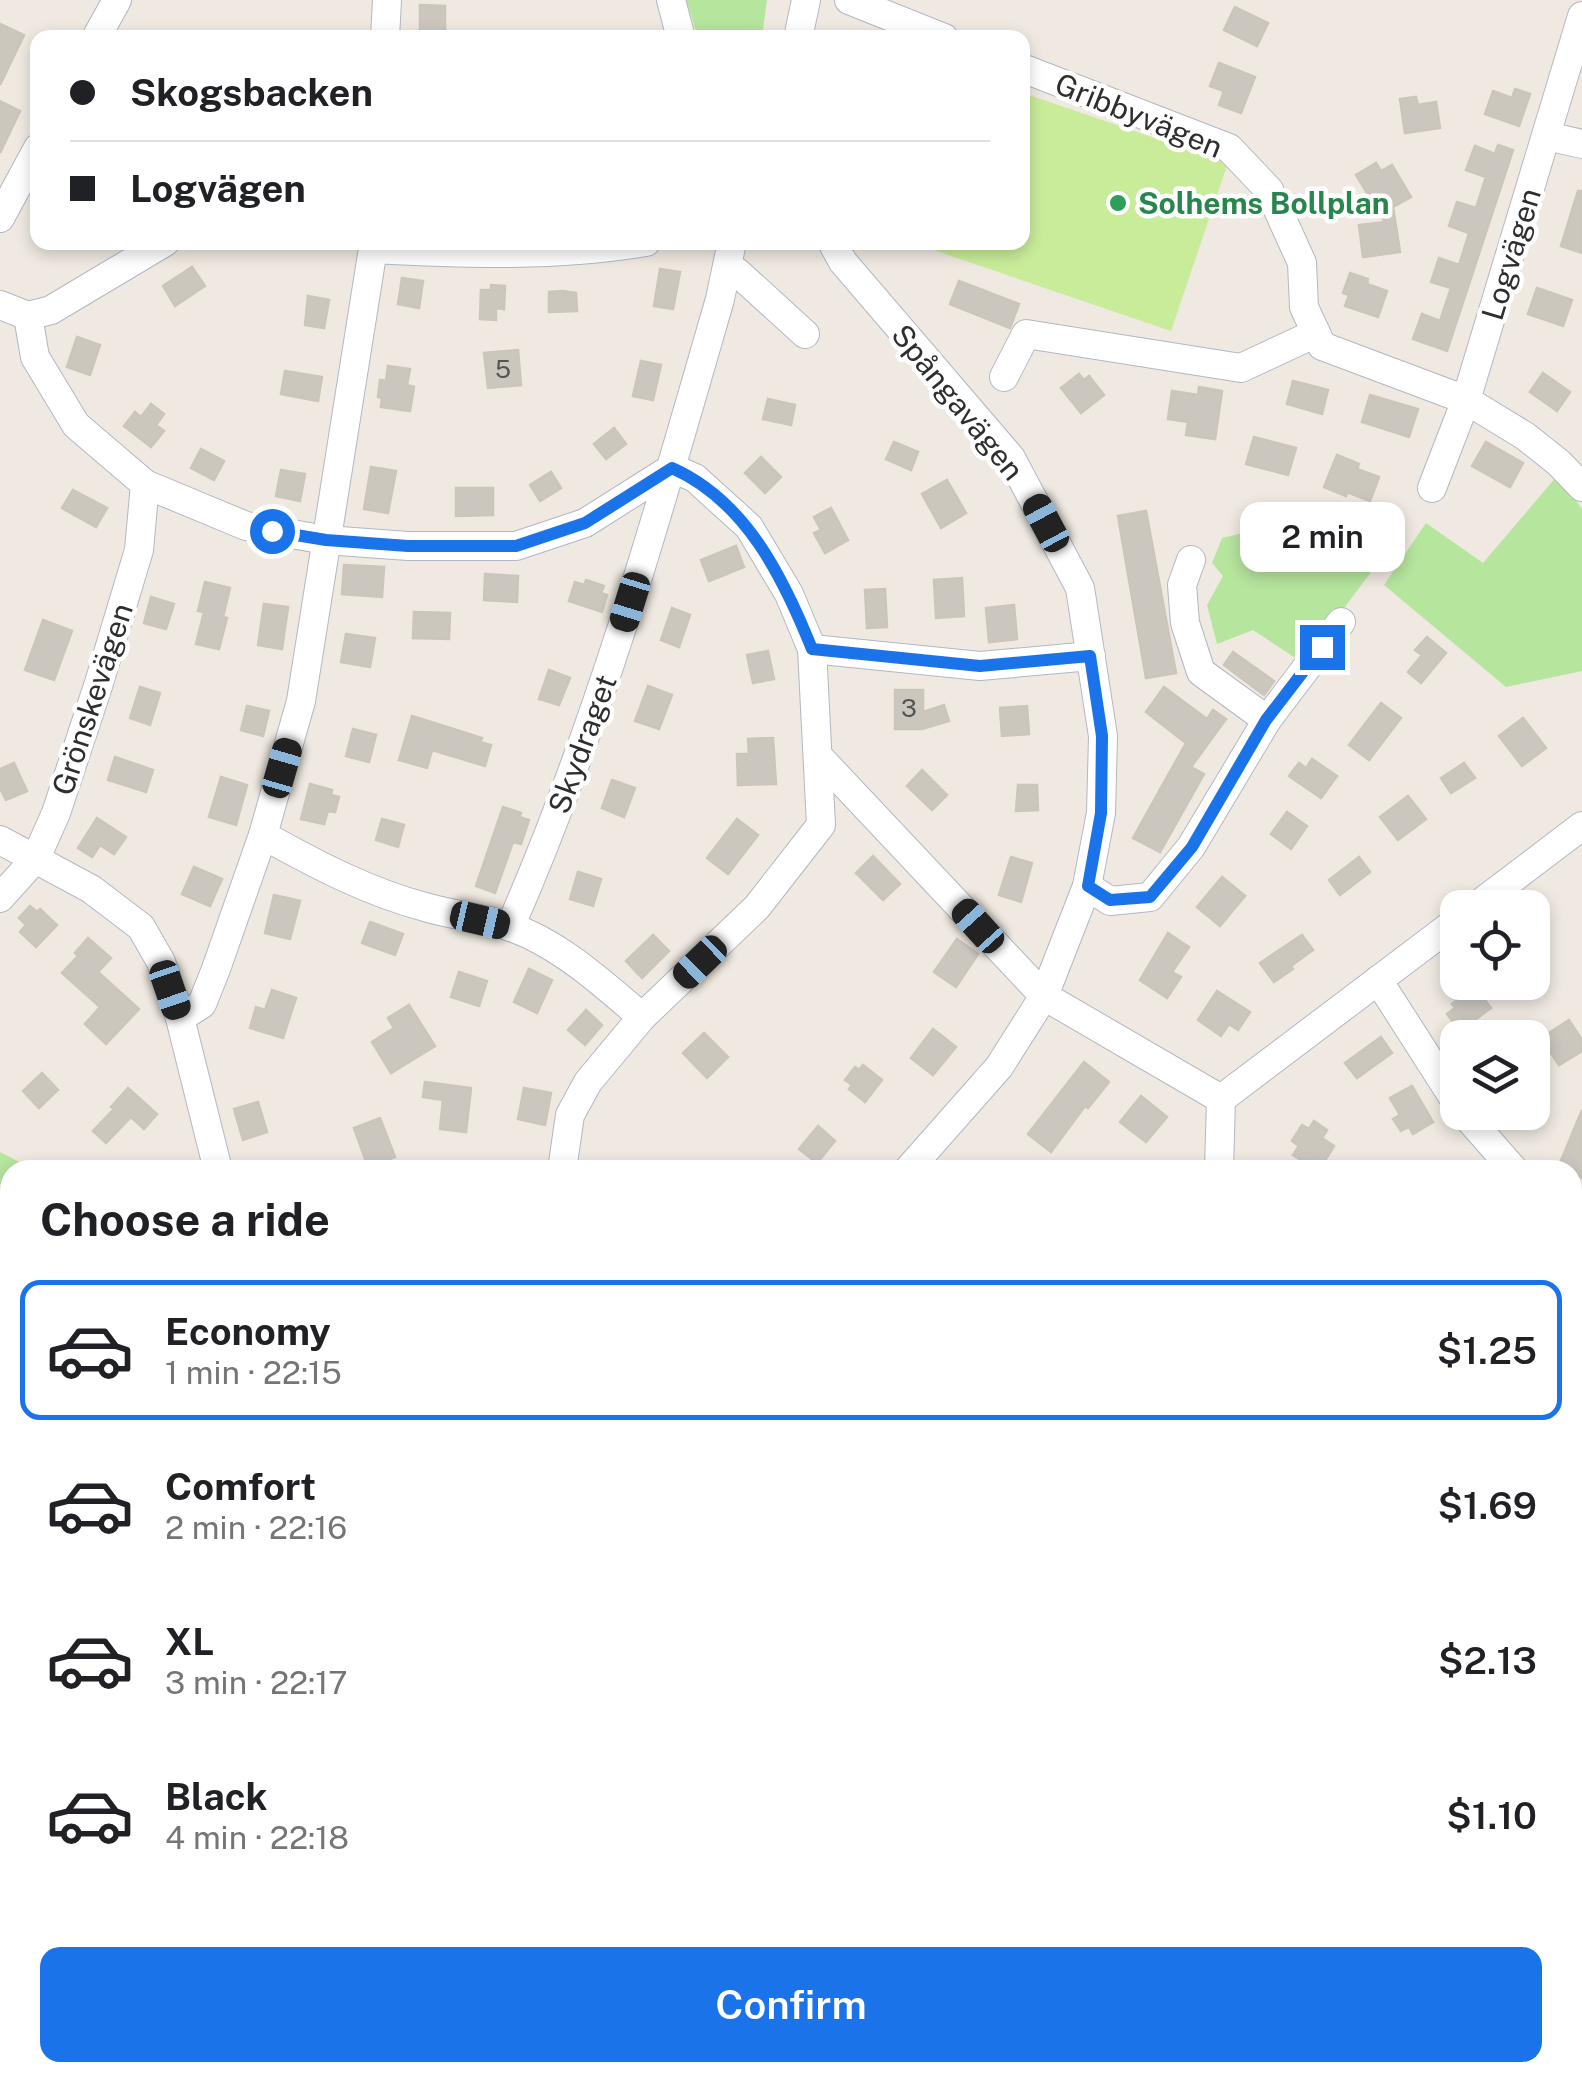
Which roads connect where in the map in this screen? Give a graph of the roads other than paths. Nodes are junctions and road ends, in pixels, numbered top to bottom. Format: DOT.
graph roads {
  1 [pos="116,0"];
  2 [pos="387,0"];
  3 [pos="671,0"];
  4 [pos="806,0"];
  5 [pos="848,0"];
  6 [pos="1582,16"];
  7 [pos="100,30"];
  8 [pos="385,30"];
  9 [pos="679,30"];
  10 [pos="800,30"];
  11 [pos="924,30"];
  12 [pos="1030,71"];
  13 [pos="1547,136"];
  14 [pos="1582,144"];
  15 [pos="30,163"];
  16 [pos="0,218"];
  17 [pos="151,250"];
  18 [pos="373,250"];
  19 [pos="422,250"];
  20 [pos="598,250"];
  21 [pos="836,250"];
  22 [pos="729,255"];
  23 [pos="0,305"];
  24 [pos="28,316"];
  25 [pos="1316,333"];
  26 [pos="806,334"];
  27 [pos="1004,377"];
  28 [pos="1466,400"];
  29 [pos="672,468"];
  30 [pos="144,484"];
  31 [pos="1432,488"];
  32 [pos="1582,488"];
  33 [pos="326,540"];
  34 [pos="1191,560"];
  35 [pos="1341,622"];
  36 [pos="812,649"];
  37 [pos="1090,656"];
  38 [pos="1266,720"];
  39 [pos="819,756"];
  40 [pos="1582,826"];
  41 [pos="264,835"];
  42 [pos="0,840"];
  43 [pos="36,858"];
  44 [pos="1088,886"];
  45 [pos="1498,890"];
  46 [pos="0,898"];
  47 [pos="510,927"];
  48 [pos="1440,934"];
  49 [pos="1378,980"];
  50 [pos="1044,996"];
  51 [pos="642,1017"];
  52 [pos="180,1018"];
  53 [pos="1440,1077"];
  54 [pos="1221,1098"];
  55 [pos="1479,1130"];
  56 [pos="216,1160"];
  57 [pos="563,1160"];
  58 [pos="917,1160"];
  59 [pos="1219,1160"];
  60 [pos="1505,1160"];
  1 -- 7 [label="street"];
  2 -- 8 [label="street"];
  3 -- 9 [label="street"];
  4 -- 10 [label="street"];
  5 -- 11 [label="street"];
  6 -- 13 [label="street, Logvägen"];
  12 -- 25 [label="street, Gribbyvägen"];
  13 -- 14 [label="street"];
  13 -- 28 [label="street, Logvägen"];
  15 -- 16 [label="street"];
  17 -- 24 [label="street"];
  18 -- 33 [label="street"];
  19 -- 20 [label="street"];
  21 -- 37 [label="street, Spångavägen"];
  22 -- 26 [label="street, Skydraget"];
  22 -- 29 [label="street, Skydraget"];
  23 -- 24 [label="street"];
  24 -- 30 [label="street"];
  25 -- 27 [label="street"];
  25 -- 28 [label="street"];
  28 -- 31 [label="street, Logvägen"];
  28 -- 32 [label="street"];
  29 -- 33 [label="street"];
  29 -- 36 [label="street"];
  29 -- 47 [label="street, Skydraget"];
  30 -- 33 [label="street"];
  30 -- 43 [label="street, Grönskevägen"];
  33 -- 41 [label="street"];
  34 -- 38 [label="street"];
  35 -- 38 [label="street"];
  36 -- 37 [label="street"];
  36 -- 39 [label="street"];
  37 -- 44 [label="street, Spångavägen"];
  38 -- 44 [label="street"];
  39 -- 50 [label="street"];
  39 -- 51 [label="street"];
  40 -- 45 [label="street"];
  41 -- 47 [label="street"];
  41 -- 52 [label="street"];
  42 -- 43 [label="street"];
  43 -- 46 [label="street, Grönskevägen"];
  43 -- 52 [label="street"];
  44 -- 50 [label="street, Spångavägen"];
  47 -- 51 [label="street"];
  48 -- 49 [label="street"];
  49 -- 53 [label="street"];
  49 -- 54 [label="street"];
  50 -- 54 [label="street"];
  50 -- 58 [label="street, Spångavägen"];
  51 -- 57 [label="street"];
  52 -- 56 [label="street"];
  54 -- 59 [label="street"];
  55 -- 60 [label="street"];
}
